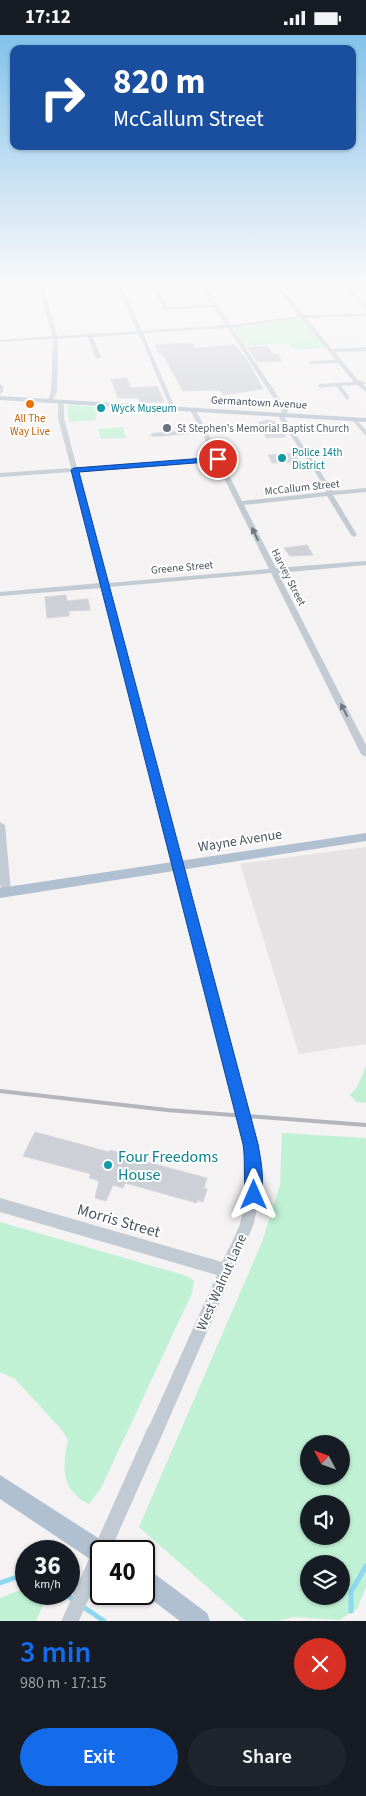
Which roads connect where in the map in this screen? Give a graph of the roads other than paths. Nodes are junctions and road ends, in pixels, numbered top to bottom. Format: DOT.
graph roads {
  1 [pos="55,355"];
  2 [pos="151,355"];
  3 [pos="248,355"];
  4 [pos="335,355"];
  5 [pos="340,361"];
  6 [pos="311,363"];
  7 [pos="363,383"];
  8 [pos="338,385"];
  9 [pos="0,386"];
  10 [pos="320,386"];
  11 [pos="366,390"];
  12 [pos="0,392"];
  13 [pos="0,398"];
  14 [pos="347,398"];
  15 [pos="49,401"];
  16 [pos="61,402"];
  17 [pos="174,409"];
  18 [pos="193,410"];
  19 [pos="283,415"];
  20 [pos="354,419"];
  21 [pos="366,420"];
  22 [pos="203,431"];
  23 [pos="366,434"];
  24 [pos="153,435"];
  25 [pos="218,459"];
  26 [pos="74,470"];
  27 [pos="0,475"];
  28 [pos="366,490"];
  29 [pos="330,494"];
  30 [pos="240,503"];
  31 [pos="354,535"];
  32 [pos="366,563"];
  33 [pos="274,570"];
  34 [pos="105,585"];
  35 [pos="0,594"];
  36 [pos="366,754"];
  37 [pos="0,825"];
  38 [pos="366,837"];
  39 [pos="178,865"];
  40 [pos="3,893"];
  41 [pos="0,1205"];
  42 [pos="227,1271"];
  43 [pos="0,1486"];
  44 [pos="90,1546"];
  45 [pos="155,1588"];
  46 [pos="70,1621"];
  47 [pos="199,1621"];
  1 -- 15 [label="street"];
  2 -- 17 [label="street"];
  3 -- 19 [label="street"];
  4 -- 5 [label="street"];
  5 -- 6 [label="street"];
  5 -- 7 [label="street"];
  7 -- 8 [label="street"];
  7 -- 11 [label="street"];
  8 -- 10 [label="street"];
  8 -- 14 [label="street"];
  9 -- 12 [label="street"];
  13 -- 15 [label="main road, Germantown Avenue"];
  15 -- 16 [label="main road, Germantown Avenue"];
  16 -- 17 [label="main road, Germantown Avenue"];
  16 -- 26 [label="street, West Walnut Lane"];
  17 -- 18 [label="main road, Germantown Avenue"];
  18 -- 19 [label="main road, Germantown Avenue"];
  18 -- 22 [label="street, Harvey Street"];
  19 -- 20 [label="main road, Germantown Avenue"];
  19 -- 29 [label="street"];
  20 -- 21 [label="main road, Germantown Avenue"];
  20 -- 23 [label="street"];
  22 -- 24 [label="street"];
  22 -- 25 [label="street, Harvey Street"];
  25 -- 26 [label="street"];
  25 -- 30 [label="street, Harvey Street"];
  26 -- 27 [label="street"];
  26 -- 34 [label="street, West Walnut Lane"];
  28 -- 29 [label="street, McCallum Street"];
  29 -- 30 [label="street, McCallum Street"];
  29 -- 31 [label="street"];
  33 -- 30 [label="street, Harvey Street, one-way"];
  32 -- 33 [label="street, Greene Street"];
  33 -- 34 [label="street, Greene Street"];
  36 -- 33 [label="street, Harvey Street, one-way"];
  34 -- 35 [label="street, Greene Street"];
  34 -- 39 [label="street, West Walnut Lane"];
  37 -- 40 [label="street"];
  38 -- 39 [label="main road, Wayne Avenue"];
  39 -- 40 [label="main road, Wayne Avenue"];
  39 -- 42 [label="street, West Walnut Lane, bridge"];
  41 -- 42 [label="street, Morris Street"];
  42 -- 46 [label="street, West Walnut Lane, bridge"];
  43 -- 44 [label="main road"];
  45 -- 47 [label="main road"];
}
